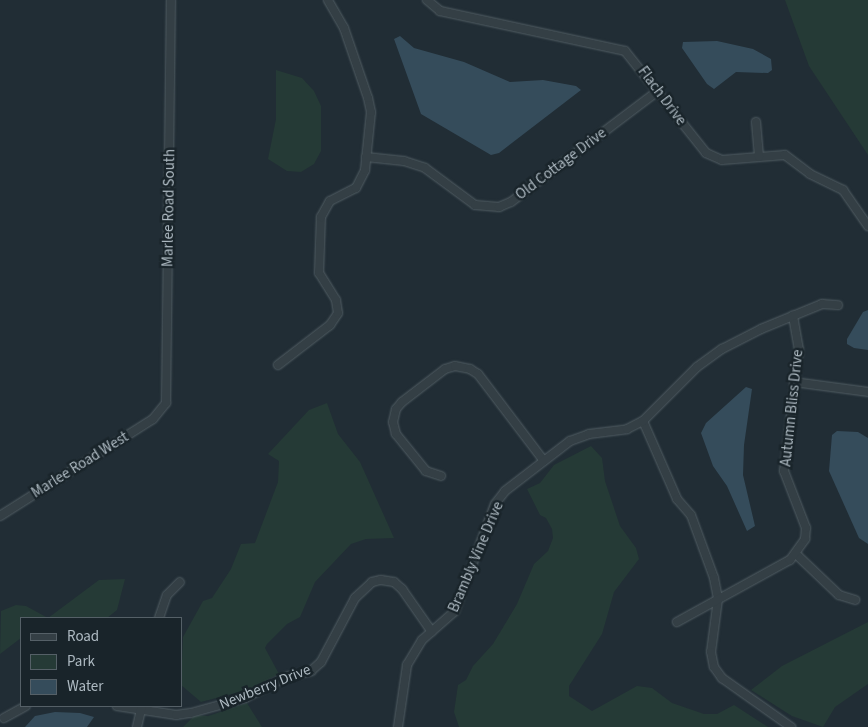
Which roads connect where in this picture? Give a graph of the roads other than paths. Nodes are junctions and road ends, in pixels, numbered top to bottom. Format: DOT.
graph roads {
  1 [pos="171,0"];
  2 [pos="328,0"];
  3 [pos="427,0"];
  4 [pos="658,91"];
  5 [pos="756,122"];
  6 [pos="366,157"];
  7 [pos="759,157"];
  8 [pos="868,226"];
  9 [pos="838,305"];
  10 [pos="793,316"];
  11 [pos="278,365"];
  12 [pos="794,382"];
  13 [pos="868,392"];
  14 [pos="160,413"];
  15 [pos="643,421"];
  16 [pos="544,461"];
  17 [pos="441,476"];
  18 [pos="0,516"];
  19 [pos="797,554"];
  20 [pos="180,582"];
  21 [pos="718,599"];
  22 [pos="855,600"];
  23 [pos="159,617"];
  24 [pos="677,622"];
  25 [pos="432,632"];
  26 [pos="24,707"];
  27 [pos="141,708"];
  28 [pos="4,718"];
  29 [pos="137,727"];
  30 [pos="398,727"];
  31 [pos="791,727"];
  1 -- 14 [label="street, Marlee Road South"];
  2 -- 6 [label="street"];
  3 -- 4 [label="street, Flach Drive"];
  4 -- 6 [label="street, Old Cottage Drive"];
  4 -- 7 [label="street, Flach Drive"];
  5 -- 7 [label="street"];
  6 -- 11 [label="street"];
  7 -- 8 [label="street, Flach Drive"];
  9 -- 10 [label="street, Brambly Vine Drive"];
  10 -- 12 [label="street, Autumn Bliss Drive"];
  10 -- 15 [label="street, Brambly Vine Drive"];
  12 -- 13 [label="street"];
  12 -- 19 [label="street, Autumn Bliss Drive"];
  14 -- 18 [label="street, Marlee Road West"];
  15 -- 16 [label="street, Brambly Vine Drive"];
  15 -- 21 [label="street"];
  16 -- 17 [label="street"];
  16 -- 25 [label="street, Brambly Vine Drive"];
  19 -- 21 [label="street"];
  19 -- 22 [label="street"];
  20 -- 23 [label="street"];
  21 -- 24 [label="street"];
  21 -- 31 [label="street"];
  25 -- 27 [label="street, Newberry Drive"];
  25 -- 30 [label="street, Brambly Vine Drive"];
  26 -- 28 [label="street"];
  27 -- 29 [label="street"];
}
